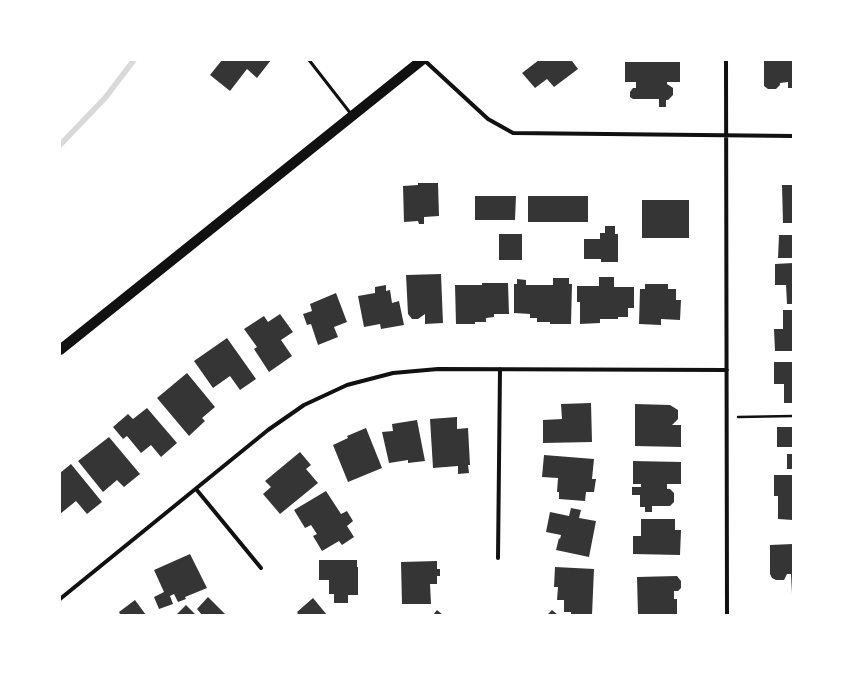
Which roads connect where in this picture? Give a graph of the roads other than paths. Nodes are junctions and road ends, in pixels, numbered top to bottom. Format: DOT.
graph roads {
  1 [pos="309,60"];
  2 [pos="423,60"];
  3 [pos="726,60"];
  4 [pos="352,116"];
  5 [pos="726,136"];
  6 [pos="793,136"];
  7 [pos="60,350"];
  8 [pos="500,369"];
  9 [pos="727,370"];
  10 [pos="196,489"];
  11 [pos="498,558"];
  12 [pos="261,568"];
  13 [pos="60,599"];
  14 [pos="727,615"];
  1 -- 4 [label="lane"];
  2 -- 4 [label="main road"];
  2 -- 5 [label="street"];
  3 -- 5 [label="street"];
  4 -- 7 [label="main road"];
  5 -- 6 [label="street"];
  5 -- 9 [label="street"];
  8 -- 9 [label="street"];
  8 -- 10 [label="street"];
  8 -- 11 [label="street"];
  9 -- 14 [label="street"];
  10 -- 12 [label="street"];
  10 -- 13 [label="street"];
}
